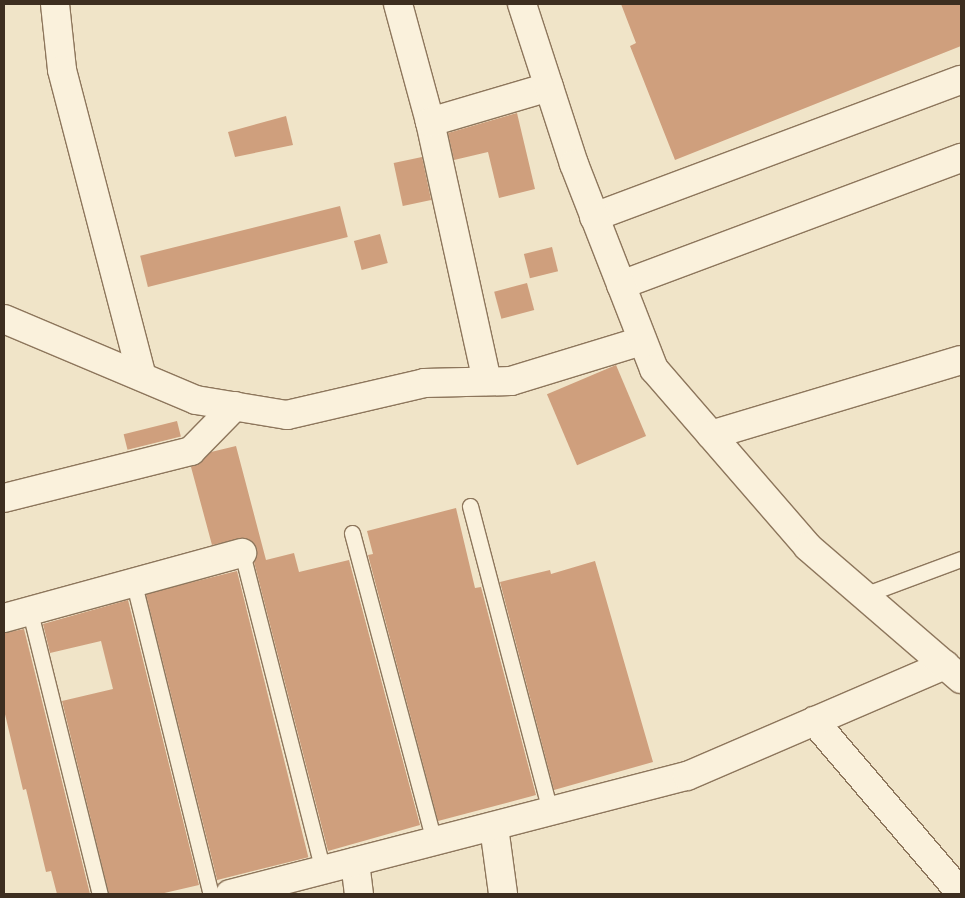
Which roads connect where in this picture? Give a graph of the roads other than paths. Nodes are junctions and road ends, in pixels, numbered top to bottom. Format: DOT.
graph roads {
  1 [pos="56,4"];
  2 [pos="398,4"];
  3 [pos="522,4"];
  4 [pos="961,80"];
  5 [pos="549,87"];
  6 [pos="430,122"];
  7 [pos="961,158"];
  8 [pos="594,217"];
  9 [pos="620,284"];
  10 [pos="4,319"];
  11 [pos="642,341"];
  12 [pos="961,360"];
  13 [pos="142,377"];
  14 [pos="487,381"];
  15 [pos="235,406"];
  16 [pos="711,435"];
  17 [pos="4,498"];
  18 [pos="470,506"];
  19 [pos="352,533"];
  20 [pos="242,553"];
  21 [pos="961,559"];
  22 [pos="134,584"];
  23 [pos="864,595"];
  24 [pos="17,615"];
  25 [pos="953,672"];
  26 [pos="814,721"];
  27 [pos="550,812"];
  28 [pos="494,826"];
  29 [pos="434,841"];
  30 [pos="355,862"];
  31 [pos="323,870"];
  32 [pos="961,893"];
  33 [pos="100,894"];
  34 [pos="211,894"];
  35 [pos="230,894"];
  36 [pos="359,894"];
  37 [pos="503,894"];
  1 -- 13 [label="street"];
  2 -- 6 [label="street"];
  3 -- 5 [label="street"];
  4 -- 8 [label="street"];
  5 -- 6 [label="street"];
  5 -- 8 [label="street"];
  6 -- 14 [label="street"];
  7 -- 9 [label="street"];
  8 -- 9 [label="street"];
  9 -- 11 [label="street"];
  10 -- 13 [label="street"];
  11 -- 14 [label="street"];
  11 -- 16 [label="street"];
  12 -- 16 [label="street"];
  13 -- 15 [label="street"];
  14 -- 15 [label="street"];
  15 -- 17 [label="street"];
  16 -- 23 [label="street"];
  18 -- 27 [label="lane"];
  19 -- 29 [label="lane"];
  20 -- 22 [label="street"];
  20 -- 31 [label="lane"];
  21 -- 23 [label="lane"];
  22 -- 24 [label="street"];
  22 -- 34 [label="lane"];
  23 -- 25 [label="street"];
  24 -- 33 [label="lane"];
  25 -- 26 [label="street"];
  26 -- 27 [label="street"];
  26 -- 32 [label="street"];
  27 -- 28 [label="street"];
  28 -- 29 [label="street"];
  28 -- 37 [label="street"];
  29 -- 30 [label="street"];
  30 -- 31 [label="street"];
  30 -- 36 [label="street"];
  31 -- 35 [label="street"];
}
